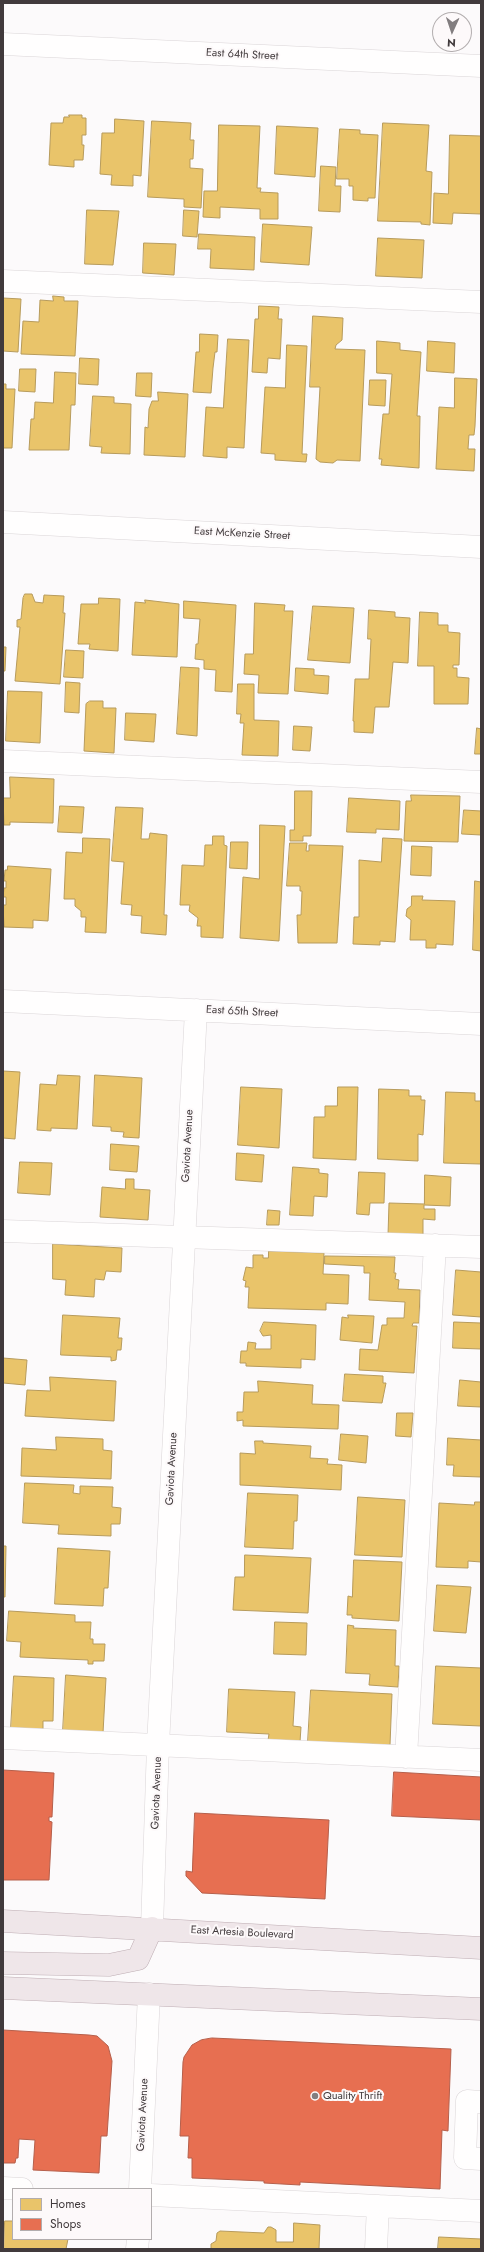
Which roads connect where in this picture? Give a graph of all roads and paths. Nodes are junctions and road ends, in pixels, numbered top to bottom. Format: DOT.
graph roads {
  1 [pos="3,44"];
  2 [pos="481,66"];
  3 [pos="3,280"];
  4 [pos="481,302"];
  5 [pos="3,522"];
  6 [pos="481,547"];
  7 [pos="3,761"];
  8 [pos="481,782"];
  9 [pos="3,1001"];
  10 [pos="196,1010"];
  11 [pos="481,1024"];
  12 [pos="3,1231"];
  13 [pos="183,1236"];
  14 [pos="435,1244"];
  15 [pos="481,1247"];
  16 [pos="3,1738"];
  17 [pos="158,1745"];
  18 [pos="406,1757"];
  19 [pos="481,1760"];
  20 [pos="3,1921"];
  21 [pos="152,1928"];
  22 [pos="481,1948"];
  23 [pos="3,1963"];
  24 [pos="3,1988"];
  25 [pos="149,1994"];
  26 [pos="481,2009"];
  27 [pos="481,2102"];
  28 [pos="481,2159"];
  29 [pos="140,2188"];
  30 [pos="152,2195"];
  31 [pos="378,2206"];
  32 [pos="481,2211"];
  33 [pos="376,2249"];
  1 -- 2 [label="street, East 64th Street"];
  3 -- 4 [label="street"];
  5 -- 6 [label="street, East McKenzie Street"];
  7 -- 8 [label="street"];
  9 -- 10 [label="street, East 65th Street"];
  10 -- 11 [label="street, East 65th Street"];
  10 -- 13 [label="street, Gaviota Avenue"];
  12 -- 13 [label="street"];
  13 -- 14 [label="street"];
  13 -- 17 [label="street, Gaviota Avenue"];
  14 -- 15 [label="street"];
  14 -- 18 [label="street"];
  16 -- 17 [label="street"];
  17 -- 18 [label="street"];
  17 -- 21 [label="street, Gaviota Avenue"];
  18 -- 19 [label="street"];
  20 -- 21 [label="main road, East Artesia Boulevard"];
  21 -- 22 [label="main road, East Artesia Boulevard"];
  21 -- 23 [label="main road"];
  24 -- 25 [label="main road"];
  25 -- 26 [label="main road"];
  25 -- 29 [label="street, Gaviota Avenue"];
  27 -- 28 [label="street"];
  30 -- 31 [label="street"];
  31 -- 32 [label="street"];
  31 -- 33 [label="street"];
}
